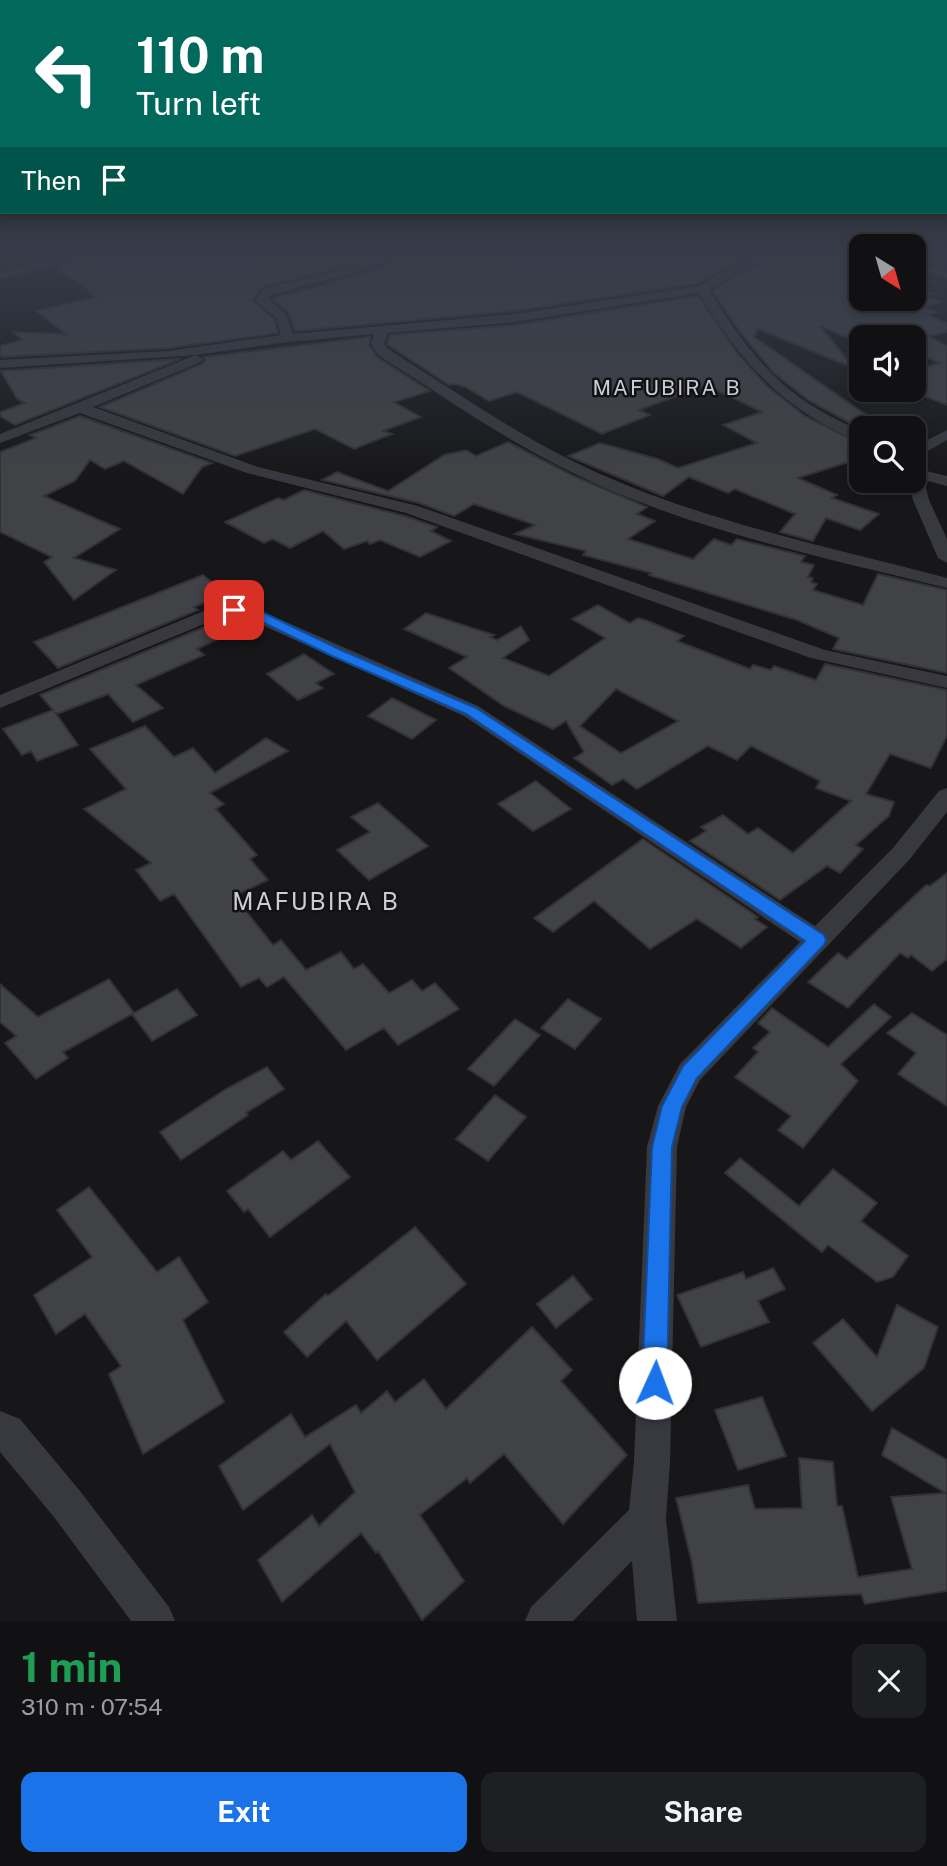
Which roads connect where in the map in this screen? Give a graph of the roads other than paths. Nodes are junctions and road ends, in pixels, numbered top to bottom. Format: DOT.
graph roads {
  1 [pos="285,327"];
  2 [pos="427,327"];
  3 [pos="725,327"];
  4 [pos="382,331"];
  5 [pos="288,338"];
  6 [pos="218,348"];
  7 [pos="0,364"];
  8 [pos="80,408"];
  9 [pos="849,431"];
  10 [pos="947,434"];
  11 [pos="0,439"];
  12 [pos="926,444"];
  13 [pos="926,476"];
  14 [pos="947,481"];
  15 [pos="920,493"];
  16 [pos="947,558"];
  17 [pos="947,583"];
  18 [pos="947,682"];
  19 [pos="0,702"];
  20 [pos="947,796"];
  21 [pos="817,940"];
  22 [pos="0,1429"];
  23 [pos="647,1519"];
  24 [pos="155,1621"];
  25 [pos="545,1621"];
  26 [pos="657,1621"];
  1 -- 5 [label="street"];
  2 -- 4 [label="street"];
  3 -- 9 [label="street"];
  4 -- 5 [label="street"];
  4 -- 17 [label="street"];
  5 -- 6 [label="street"];
  6 -- 7 [label="street"];
  6 -- 8 [label="street"];
  8 -- 11 [label="street"];
  8 -- 18 [label="street"];
  10 -- 12 [label="street"];
  13 -- 14 [label="street"];
  15 -- 16 [label="street"];
  19 -- 21 [label="street"];
  20 -- 21 [label="street"];
  21 -- 23 [label="street"];
  22 -- 24 [label="street"];
  23 -- 25 [label="street"];
  23 -- 26 [label="street"];
}
